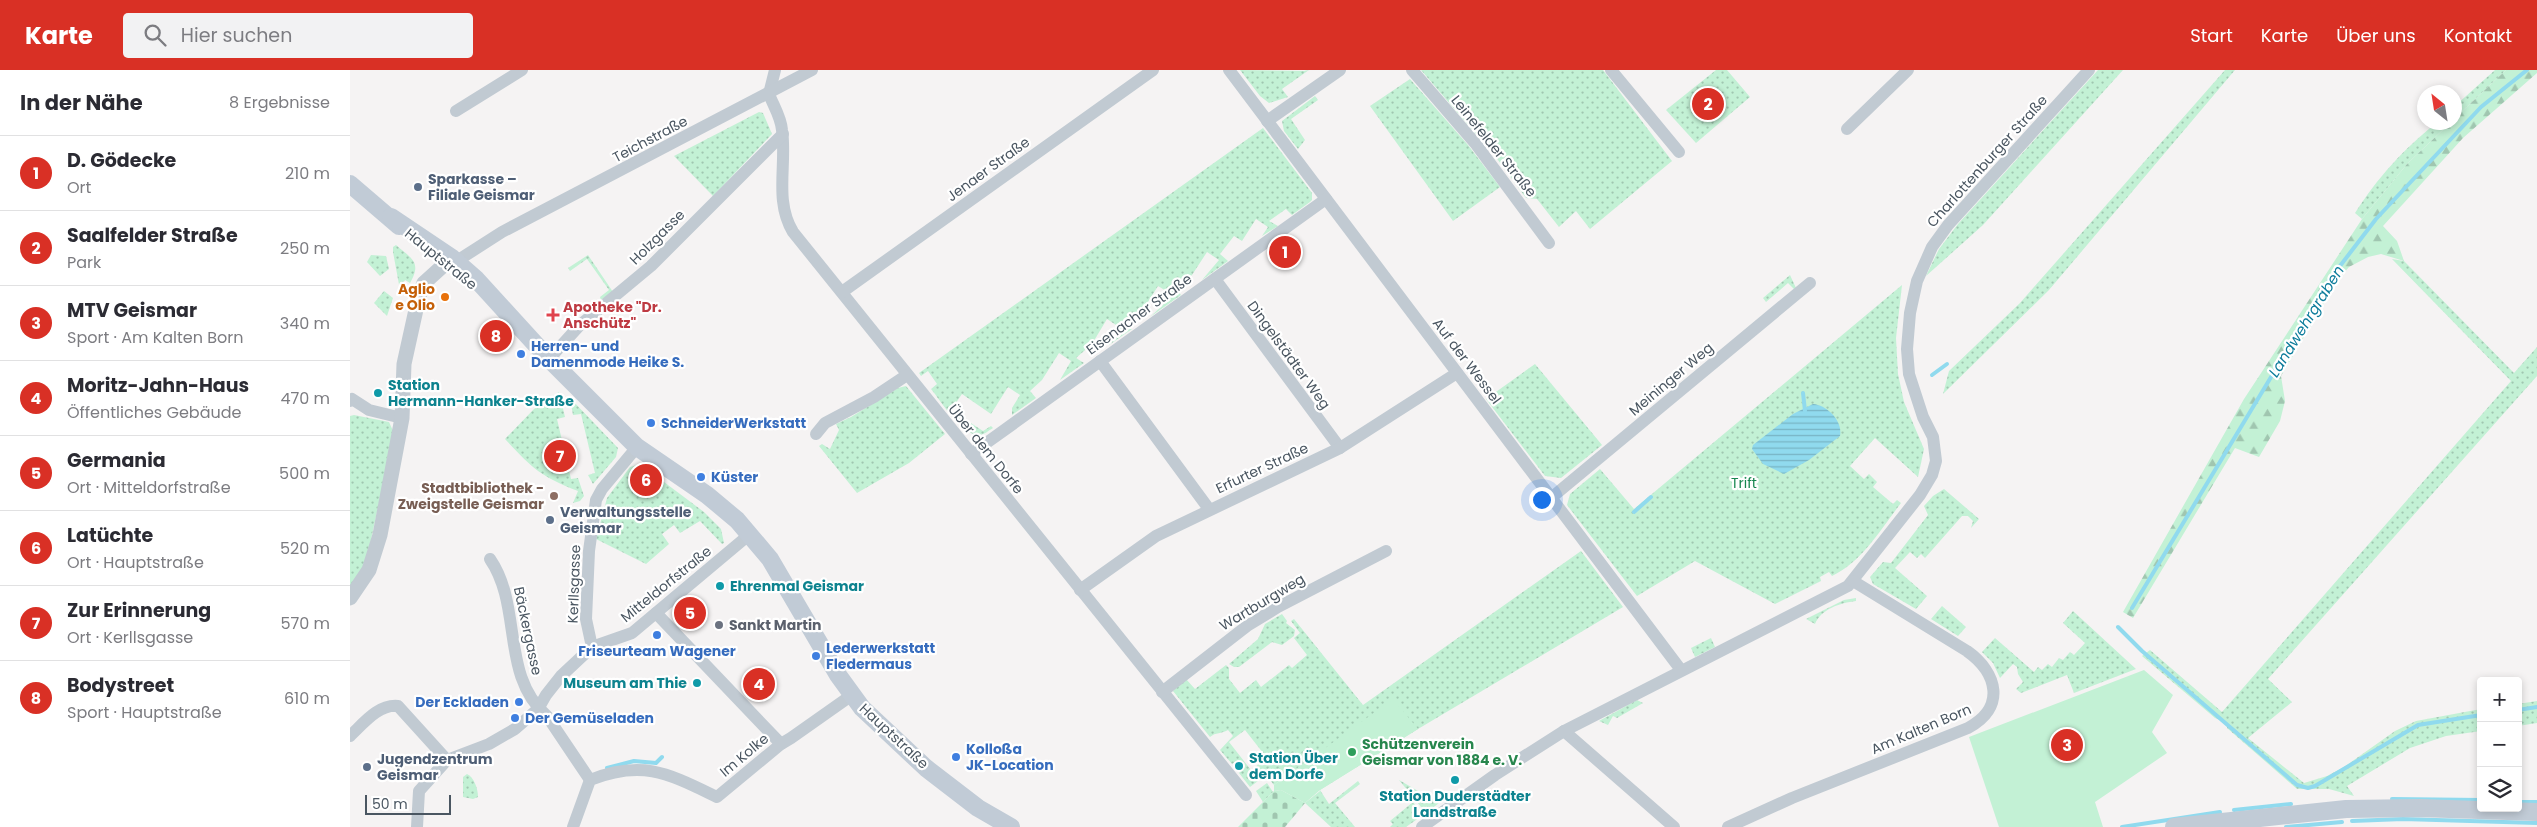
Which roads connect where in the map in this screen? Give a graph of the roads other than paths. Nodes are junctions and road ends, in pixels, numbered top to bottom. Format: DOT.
graph roads {
  1 [pos="522,70"];
  2 [pos="775,70"];
  3 [pos="812,70"];
  4 [pos="1153,70"];
  5 [pos="1229,70"];
  6 [pos="1340,70"];
  7 [pos="1412,70"];
  8 [pos="1611,70"];
  9 [pos="1908,70"];
  10 [pos="2089,70"];
  11 [pos="768,94"];
  12 [pos="456,111"];
  13 [pos="1267,121"];
  14 [pos="1847,130"];
  15 [pos="783,134"];
  16 [pos="1679,152"];
  17 [pos="350,184"];
  18 [pos="1326,199"];
  19 [pos="1549,243"];
  20 [pos="450,262"];
  21 [pos="1215,279"];
  22 [pos="1810,283"];
  23 [pos="842,292"];
  24 [pos="549,359"];
  25 [pos="1100,361"];
  26 [pos="1457,373"];
  27 [pos="907,375"];
  28 [pos="350,401"];
  29 [pos="402,418"];
  30 [pos="816,434"];
  31 [pos="637,447"];
  32 [pos="1340,448"];
  33 [pos="970,454"];
  34 [pos="1551,498"];
  35 [pos="1209,509"];
  36 [pos="750,534"];
  37 [pos="1386,551"];
  38 [pos="490,559"];
  39 [pos="1852,581"];
  40 [pos="1080,590"];
  41 [pos="350,598"];
  42 [pos="656,614"];
  43 [pos="592,647"];
  44 [pos="1681,670"];
  45 [pos="1162,692"];
  46 [pos="852,695"];
  47 [pos="538,708"];
  48 [pos="1564,731"];
  49 [pos="350,736"];
  50 [pos="781,744"];
  51 [pos="446,760"];
  52 [pos="590,780"];
  53 [pos="1246,795"];
  54 [pos="2537,812"];
  55 [pos="417,827"];
  56 [pos="573,827"];
  57 [pos="1011,827"];
  58 [pos="1422,827"];
  59 [pos="1674,827"];
  60 [pos="1728,827"];
  61 [pos="2174,827"];
  1 -- 12 [label="street"];
  2 -- 11 [label="street"];
  3 -- 11 [label="street, Teichstraße"];
  4 -- 23 [label="street, Jenaer Straße"];
  5 -- 13 [label="street, Auf der Wessel"];
  6 -- 13 [label="street"];
  7 -- 19 [label="street, Leinefelder Straße"];
  8 -- 16 [label="street"];
  9 -- 14 [label="street"];
  10 -- 39 [label="street, Charlottenburger Straße"];
  11 -- 15 [label="street, Über dem Dorfe"];
  11 -- 20 [label="street, Teichstraße"];
  13 -- 18 [label="street, Auf der Wessel"];
  15 -- 23 [label="street, Über dem Dorfe"];
  15 -- 24 [label="street, Holzgasse"];
  17 -- 20 [label="main road, Hauptstraße"];
  18 -- 21 [label="street, Eisenacher Straße"];
  18 -- 26 [label="street, Auf der Wessel"];
  20 -- 24 [label="main road, Hauptstraße"];
  20 -- 29 [label="street"];
  21 -- 25 [label="street, Eisenacher Straße"];
  21 -- 32 [label="street, Dingelstädter Weg"];
  22 -- 34 [label="street, Meininger Weg"];
  23 -- 27 [label="street, Über dem Dorfe"];
  24 -- 31 [label="main road, Hauptstraße"];
  25 -- 33 [label="street, Eisenacher Straße"];
  25 -- 35 [label="street"];
  26 -- 32 [label="street, Erfurter Straße"];
  26 -- 34 [label="street, Auf der Wessel"];
  27 -- 30 [label="street"];
  27 -- 33 [label="street, Über dem Dorfe"];
  28 -- 29 [label="street"];
  29 -- 41 [label="street"];
  31 -- 36 [label="main road, Hauptstraße"];
  31 -- 43 [label="street, Kerllsgasse"];
  32 -- 35 [label="street, Erfurter Straße"];
  33 -- 40 [label="street, Über dem Dorfe"];
  34 -- 44 [label="street, Auf der Wessel"];
  35 -- 40 [label="street, Erfurter Straße"];
  36 -- 42 [label="street, Mitteldorfstraße"];
  36 -- 46 [label="main road, Hauptstraße"];
  37 -- 45 [label="street, Wartburgweg"];
  38 -- 47 [label="street, Bäckergasse"];
  39 -- 44 [label="street"];
  39 -- 60 [label="street, Am Kalten Born"];
  40 -- 45 [label="street, Über dem Dorfe"];
  42 -- 43 [label="street, Mitteldorfstraße"];
  42 -- 50 [label="street"];
  43 -- 47 [label="street, Mitteldorfstraße"];
  44 -- 48 [label="street"];
  45 -- 53 [label="street, Über dem Dorfe"];
  46 -- 50 [label="street, Im Kolke"];
  46 -- 57 [label="main road, Hauptstraße"];
  47 -- 51 [label="street, Mitteldorfstraße"];
  47 -- 52 [label="street"];
  48 -- 58 [label="street"];
  48 -- 59 [label="street"];
  49 -- 51 [label="street"];
  50 -- 52 [label="street, Im Kolke"];
  51 -- 55 [label="street, Mitteldorfstraße"];
  52 -- 56 [label="street"];
  54 -- 61 [label="main road"];
}
